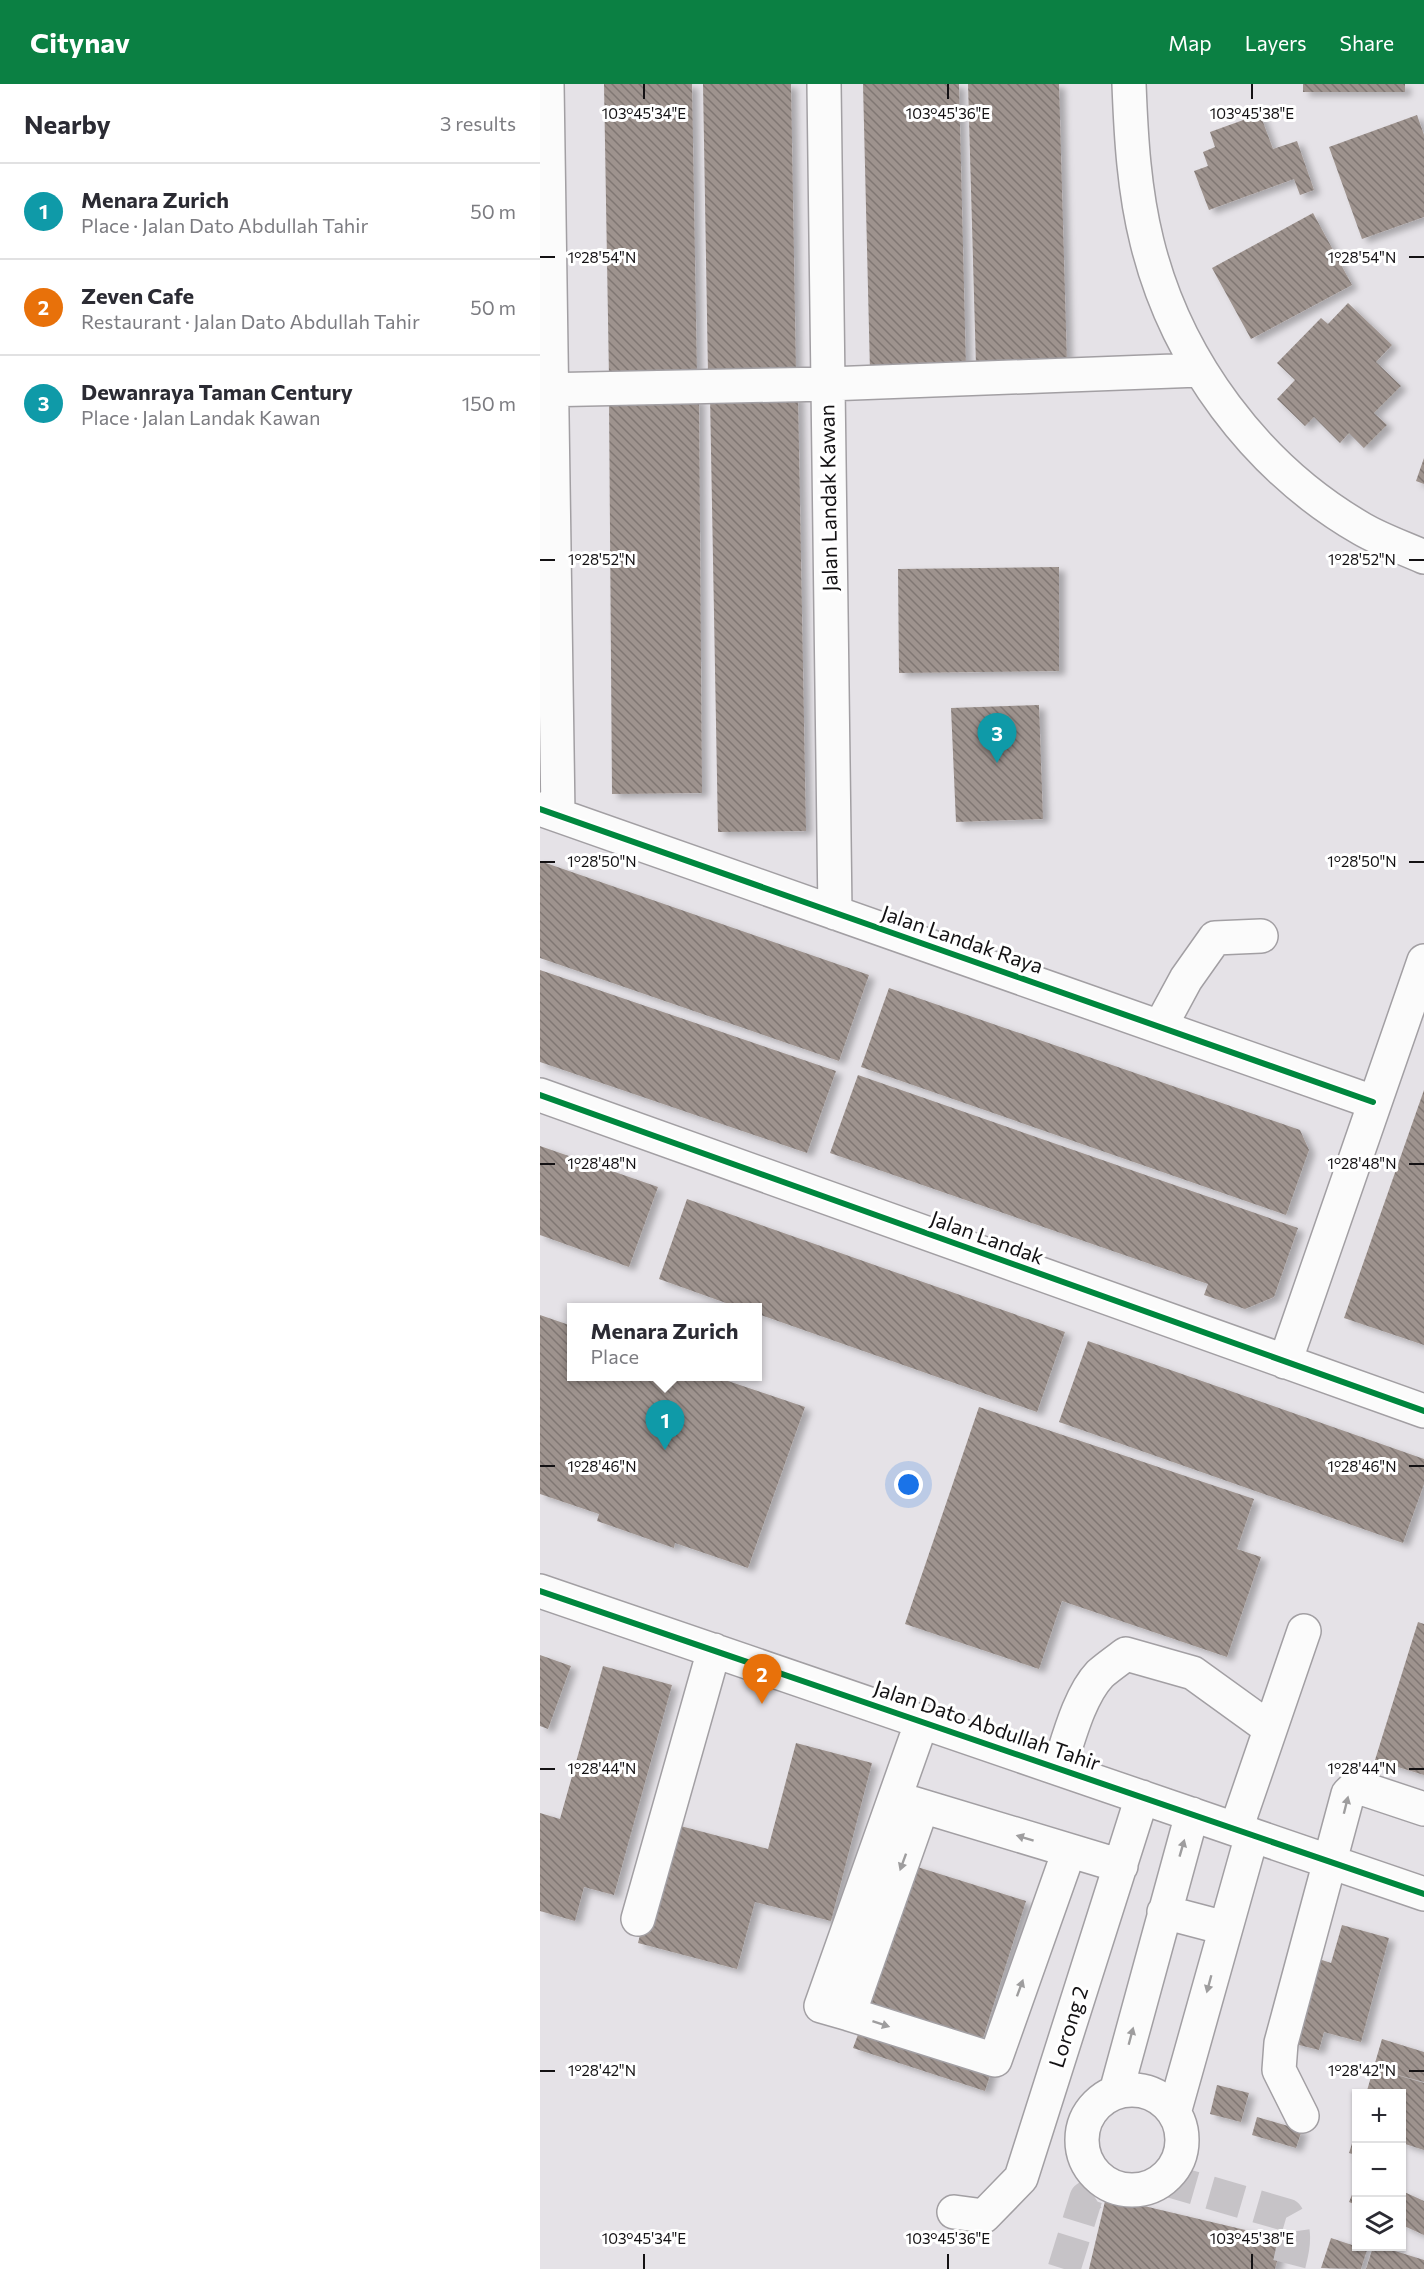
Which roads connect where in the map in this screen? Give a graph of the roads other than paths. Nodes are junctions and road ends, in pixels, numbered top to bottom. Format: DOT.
graph roads {
  1 [pos="547,84"];
  2 [pos="824,84"];
  3 [pos="1129,84"];
  4 [pos="1200,370"];
  5 [pos="828,384"];
  6 [pos="546,389"];
  7 [pos="1424,557"];
  8 [pos="549,812"];
  9 [pos="835,913"];
  10 [pos="1261,936"];
  11 [pos="1424,961"];
  12 [pos="1160,1027"];
  13 [pos="540,1095"];
  14 [pos="1373,1102"];
  15 [pos="1285,1362"];
  16 [pos="1424,1411"];
  17 [pos="540,1591"];
  18 [pos="1304,1631"];
  19 [pos="714,1650"];
  20 [pos="922,1721"];
  21 [pos="1269,1728"];
  22 [pos="1059,1768"];
  23 [pos="1142,1797"];
  24 [pos="909,1803"];
  25 [pos="1424,1809"];
  26 [pos="1192,1814"];
  27 [pos="1244,1832"];
  28 [pos="1069,1851"];
  29 [pos="1332,1862"];
  30 [pos="1121,1866"];
  31 [pos="1424,1894"];
  32 [pos="1164,1912"];
  33 [pos="638,1919"];
  34 [pos="1225,1928"];
  35 [pos="1116,2092"];
  36 [pos="1174,2113"];
  37 [pos="1302,2116"];
  38 [pos="954,2212"];
  1 -- 6 [label="street"];
  2 -- 5 [label="street, Jalan Landak Kawan"];
  3 -- 4 [label="street"];
  4 -- 5 [label="street"];
  4 -- 7 [label="street"];
  5 -- 6 [label="street"];
  5 -- 9 [label="street, Jalan Landak Kawan"];
  6 -- 8 [label="street"];
  8 -- 9 [label="street, Jalan Landak Raya"];
  9 -- 12 [label="street, Jalan Landak Raya"];
  10 -- 12 [label="street"];
  11 -- 14 [label="street"];
  12 -- 14 [label="street, Jalan Landak Raya"];
  13 -- 15 [label="street, Jalan Landak"];
  14 -- 15 [label="street"];
  15 -- 16 [label="street, Jalan Landak"];
  17 -- 19 [label="street, Jalan Dato Abdullah Tahir"];
  18 -- 21 [label="street"];
  19 -- 20 [label="street, Jalan Dato Abdullah Tahir"];
  19 -- 33 [label="street"];
  20 -- 22 [label="street, Jalan Dato Abdullah Tahir"];
  20 -- 24 [label="street"];
  21 -- 22 [label="street"];
  21 -- 27 [label="street"];
  22 -- 23 [label="street, Jalan Dato Abdullah Tahir"];
  23 -- 26 [label="street, Jalan Dato Abdullah Tahir"];
  23 -- 30 [label="street, Lorong 2"];
  28 -- 24 [label="street, one-way"];
  24 -- 28 [label="street, one-way"];
  29 -- 25 [label="street, one-way"];
  26 -- 27 [label="street, Jalan Dato Abdullah Tahir"];
  32 -- 26 [label="street, one-way"];
  27 -- 29 [label="street, Jalan Dato Abdullah Tahir"];
  27 -- 34 [label="street"];
  28 -- 30 [label="street"];
  29 -- 31 [label="street, Jalan Dato Abdullah Tahir"];
  29 -- 37 [label="street"];
  30 -- 38 [label="street, Lorong 2"];
  32 -- 34 [label="street"];
  35 -- 32 [label="street, one-way"];
  34 -- 36 [label="street, one-way"];
  35 -- 36 [label="street"];
  35 -- 36 [label="street"];
}
